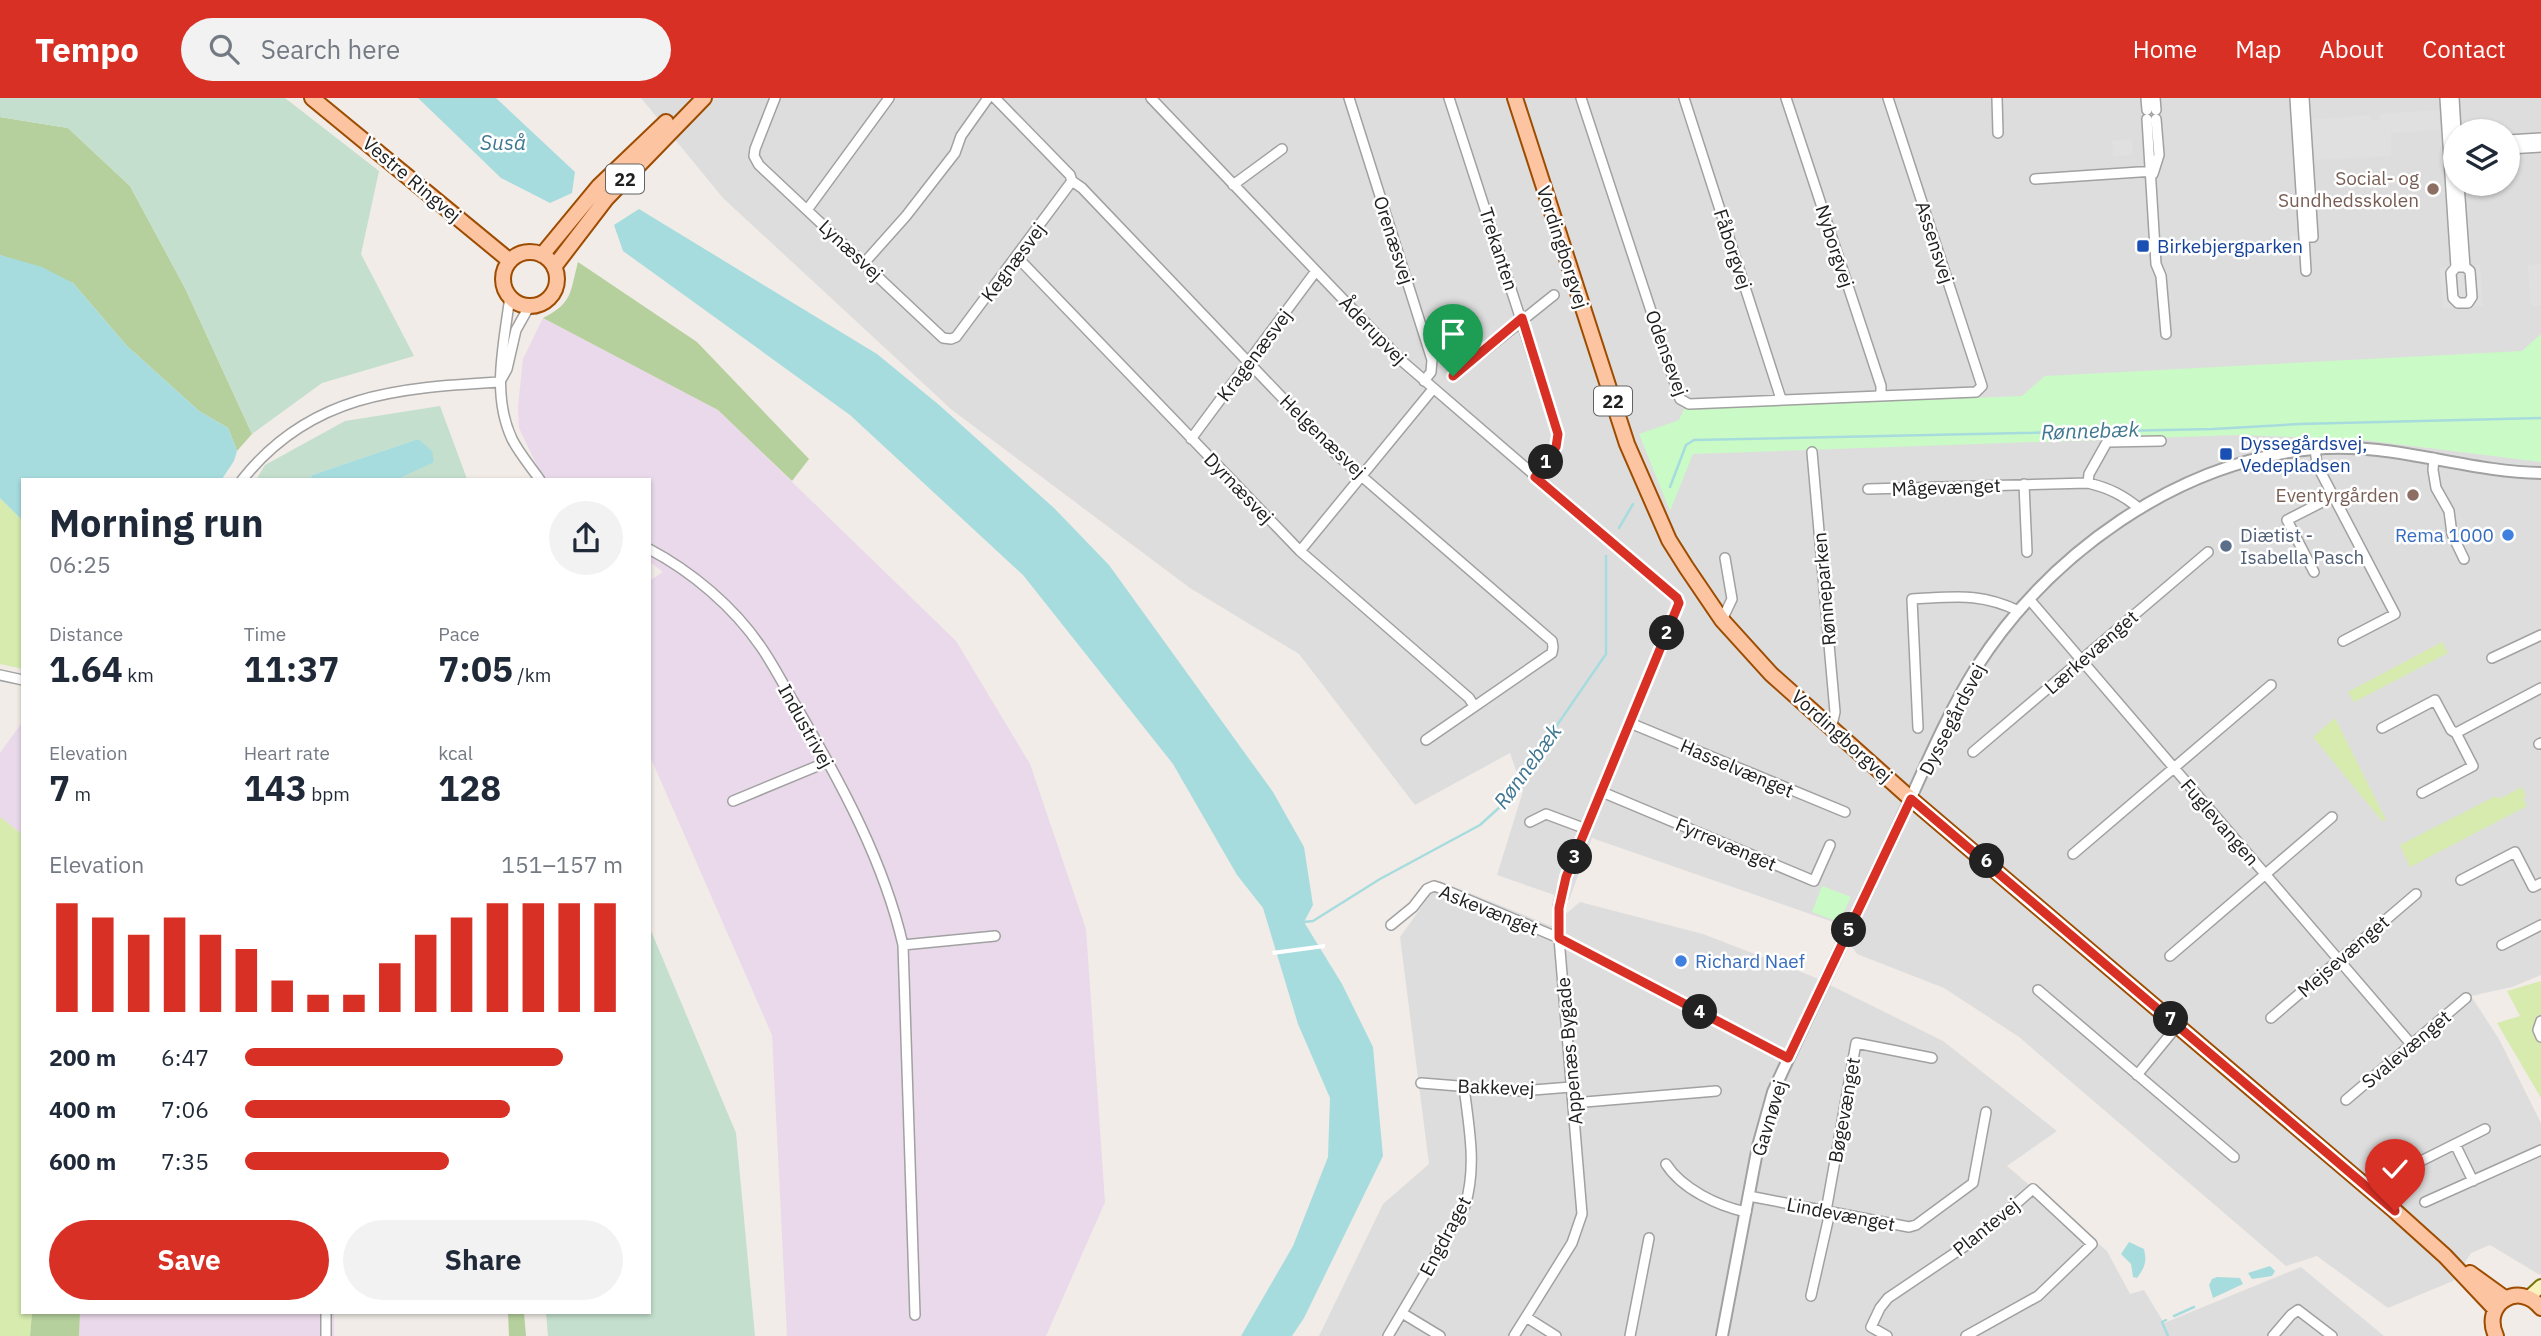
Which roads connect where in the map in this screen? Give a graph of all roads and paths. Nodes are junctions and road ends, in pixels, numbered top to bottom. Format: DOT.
graph roads {
  1 [pos="312,98"];
  2 [pos="694,98"];
  3 [pos="704,98"];
  4 [pos="775,98"];
  5 [pos="889,98"];
  6 [pos="988,98"];
  7 [pos="995,98"];
  8 [pos="1151,98"];
  9 [pos="1349,98"];
  10 [pos="1449,98"];
  11 [pos="1515,98"];
  12 [pos="1581,98"];
  13 [pos="1684,98"];
  14 [pos="1786,98"];
  15 [pos="1888,98"];
  16 [pos="1997,98"];
  17 [pos="2146,98"];
  18 [pos="2155,98"];
  19 [pos="2295,98"];
  20 [pos="2304,98"];
  21 [pos="2445,98"];
  22 [pos="2454,98"];
  23 [pos="2151,114"];
  24 [pos="2448,119"];
  25 [pos="2455,119"];
  26 [pos="1998,133"];
  27 [pos="2541,138"];
  28 [pos="2520,139"];
  29 [pos="2541,147"];
  30 [pos="2520,148"];
  31 [pos="1282,149"];
  32 [pos="2152,174"];
  33 [pos="2035,179"];
  34 [pos="1072,181"];
  35 [pos="1233,185"];
  36 [pos="2455,196"];
  37 [pos="2459,196"];
  38 [pos="807,210"];
  39 [pos="2308,237"];
  40 [pos="542,255"];
  41 [pos="1017,257"];
  42 [pos="510,261"];
  43 [pos="865,262"];
  44 [pos="554,267"];
  45 [pos="1316,271"];
  46 [pos="2306,271"];
  47 [pos="1554,295"];
  48 [pos="510,296"];
  49 [pos="530,305"];
  50 [pos="1522,318"];
  51 [pos="2166,334"];
  52 [pos="951,340"];
  53 [pos="1249,362"];
  54 [pos="1453,376"];
  55 [pos="1424,381"];
  56 [pos="499,382"];
  57 [pos="1982,386"];
  58 [pos="1433,389"];
  59 [pos="1881,395"];
  60 [pos="1781,400"];
  61 [pos="1191,439"];
  62 [pos="2161,441"];
  63 [pos="2315,448"];
  64 [pos="1812,452"];
  65 [pos="2434,458"];
  66 [pos="2541,473"];
  67 [pos="1361,474"];
  68 [pos="1535,477"];
  69 [pos="244,478"];
  70 [pos="539,478"];
  71 [pos="2088,483"];
  72 [pos="2024,484"];
  73 [pos="1868,489"];
  74 [pos="2334,496"];
  75 [pos="2140,509"];
  76 [pos="651,549"];
  77 [pos="1300,551"];
  78 [pos="2027,552"];
  79 [pos="2208,552"];
  80 [pos="1725,558"];
  81 [pos="2464,559"];
  82 [pos="2314,572"];
  83 [pos="2029,599"];
  84 [pos="1679,603"];
  85 [pos="2019,611"];
  86 [pos="1722,620"];
  87 [pos="2541,635"];
  88 [pos="2343,641"];
  89 [pos="2492,658"];
  90 [pos="2081,660"];
  91 [pos="0,676"];
  92 [pos="21,680"];
  93 [pos="2271,685"];
  94 [pos="2541,688"];
  95 [pos="1474,706"];
  96 [pos="1630,723"];
  97 [pos="1832,726"];
  98 [pos="1919,728"];
  99 [pos="2382,728"];
  100 [pos="2456,733"];
  101 [pos="1426,740"];
  102 [pos="1973,752"];
  103 [pos="827,762"];
  104 [pos="2174,768"];
  105 [pos="1602,792"];
  106 [pos="2422,793"];
  107 [pos="1911,799"];
  108 [pos="733,801"];
  109 [pos="1845,812"];
  110 [pos="2332,817"];
  111 [pos="1530,822"];
  112 [pos="1586,829"];
  113 [pos="1830,845"];
  114 [pos="2073,854"];
  115 [pos="2266,875"];
  116 [pos="2460,880"];
  117 [pos="2540,887"];
  118 [pos="2416,894"];
  119 [pos="1391,925"];
  120 [pos="2541,925"];
  121 [pos="995,936"];
  122 [pos="1559,938"];
  123 [pos="904,945"];
  124 [pos="2502,946"];
  125 [pos="2170,956"];
  126 [pos="2339,960"];
  127 [pos="2038,990"];
  128 [pos="2466,998"];
  129 [pos="2271,1018"];
  130 [pos="2541,1021"];
  131 [pos="2178,1025"];
  132 [pos="2541,1037"];
  133 [pos="2411,1044"];
  134 [pos="1788,1058"];
  135 [pos="1932,1058"];
  136 [pos="2137,1075"];
  137 [pos="1421,1083"];
  138 [pos="1464,1087"];
  139 [pos="1572,1087"];
  140 [pos="1716,1091"];
  141 [pos="2346,1100"];
  142 [pos="1573,1103"];
  143 [pos="1986,1112"];
  144 [pos="2485,1129"];
  145 [pos="2455,1144"];
  146 [pos="2541,1150"];
  147 [pos="2234,1157"];
  148 [pos="2421,1161"];
  149 [pos="1666,1164"];
  150 [pos="2473,1181"];
  151 [pos="1749,1196"];
  152 [pos="2426,1202"];
  153 [pos="1828,1211"];
  154 [pos="1746,1212"];
  155 [pos="1649,1238"];
  156 [pos="2541,1286"];
  157 [pos="1811,1296"];
  158 [pos="2500,1304"];
  159 [pos="2538,1304"];
  160 [pos="1402,1313"];
  161 [pos="326,1314"];
  162 [pos="915,1315"];
  163 [pos="1526,1317"];
  164 [pos="326,1336"];
  165 [pos="1388,1336"];
  166 [pos="1440,1336"];
  167 [pos="1514,1336"];
  168 [pos="1556,1336"];
  169 [pos="1630,1336"];
  170 [pos="1722,1336"];
  171 [pos="1887,1336"];
  172 [pos="1966,1336"];
  173 [pos="2273,1336"];
  174 [pos="2332,1336"];
  175 [pos="2496,1336"];
  1 -- 42 [label="main road, Vestre Ringvej"];
  2 -- 40 [label="main road, 22"];
  3 -- 44 [label="main road, 22"];
  4 -- 38 [label="street, Lynæsvej"];
  5 -- 38 [label="street"];
  6 -- 43 [label="street"];
  7 -- 34 [label="street, Helgenæsvej"];
  8 -- 35 [label="street, Åderupvej"];
  9 -- 55 [label="street, Orenæsvej"];
  10 -- 50 [label="street, Trekanten"];
  11 -- 86 [label="main road, Vordingborgvej / 22"];
  12 -- 60 [label="street, Odensevej"];
  13 -- 60 [label="street, Fåborgvej"];
  14 -- 59 [label="street, Nyborgvej"];
  15 -- 57 [label="street, Assensvej"];
  16 -- 26 [label="street"];
  17 -- 23 [label="street"];
  18 -- 23 [label="street"];
  19 -- 39 [label="street"];
  20 -- 39 [label="street"];
  21 -- 24 [label="street"];
  22 -- 25 [label="street"];
  23 -- 32 [label="street"];
  27 -- 28 [label="street"];
  29 -- 30 [label="street"];
  31 -- 35 [label="street"];
  32 -- 33 [label="street"];
  32 -- 51 [label="street"];
  34 -- 41 [label="street, Kegnæsvej"];
  34 -- 53 [label="street, Helgenæsvej"];
  35 -- 45 [label="street, Åderupvej"];
  36 -- 37 [label="street"];
  38 -- 43 [label="street, Lynæsvej"];
  39 -- 46 [label="street"];
  40 -- 42 [label="main road"];
  40 -- 44 [label="main road"];
  41 -- 52 [label="street, Kegnæsvej"];
  41 -- 61 [label="street, Dyrnæsvej"];
  42 -- 48 [label="main road"];
  43 -- 52 [label="street, Lynæsvej"];
  44 -- 49 [label="main road, 22"];
  45 -- 53 [label="street, Kragenæsvej"];
  45 -- 55 [label="street, Åderupvej"];
  47 -- 50 [label="street"];
  48 -- 49 [label="main road"];
  48 -- 56 [label="street"];
  49 -- 56 [label="street"];
  50 -- 54 [label="street"];
  50 -- 68 [label="street, Trekanten"];
  53 -- 61 [label="street, Kragenæsvej"];
  53 -- 67 [label="street, Helgenæsvej"];
  55 -- 58 [label="street, Åderupvej"];
  56 -- 69 [label="street"];
  56 -- 70 [label="street"];
  57 -- 59 [label="street, Odensevej"];
  58 -- 67 [label="street"];
  58 -- 68 [label="street, Åderupvej"];
  59 -- 60 [label="street, Odensevej"];
  61 -- 77 [label="street, Dyrnæsvej"];
  62 -- 71 [label="street"];
  63 -- 65 [label="street, Dyssegårdsvej"];
  63 -- 74 [label="street"];
  63 -- 75 [label="street, Dyssegårdsvej"];
  64 -- 97 [label="street, Rønneparken"];
  65 -- 66 [label="street, Dyssegårdsvej"];
  65 -- 81 [label="street"];
  67 -- 77 [label="street"];
  67 -- 95 [label="street, Helgenæsvej"];
  68 -- 84 [label="street, Åderupvej"];
  71 -- 72 [label="street, Mågevænget"];
  71 -- 75 [label="street, Mågevænget"];
  72 -- 73 [label="street, Mågevænget"];
  72 -- 78 [label="street, Mågevænget"];
  74 -- 82 [label="street"];
  74 -- 88 [label="street"];
  75 -- 83 [label="street, Dyssegårdsvej"];
  76 -- 103 [label="street, Industrivej"];
  77 -- 95 [label="street, Dyrnæsvej"];
  79 -- 90 [label="street, Lærkevænget"];
  80 -- 86 [label="street"];
  83 -- 85 [label="street, Dyssegårdsvej"];
  83 -- 90 [label="street, Fuglevangen"];
  84 -- 96 [label="street, Appenæs Bygade"];
  85 -- 98 [label="street"];
  85 -- 107 [label="street, Dyssegårdsvej"];
  86 -- 97 [label="main road, Vordingborgvej / 22"];
  87 -- 89 [label="street"];
  90 -- 102 [label="street, Lærkevænget"];
  90 -- 104 [label="street, Fuglevangen"];
  91 -- 92 [label="street"];
  93 -- 104 [label="street"];
  94 -- 100 [label="street"];
  95 -- 101 [label="street, Helgenæsvej"];
  96 -- 105 [label="street, Appenæs Bygade"];
  96 -- 109 [label="street, Hasselvænget"];
  97 -- 107 [label="main road, Vordingborgvej / 22"];
  99 -- 100 [label="street"];
  100 -- 106 [label="street"];
  103 -- 108 [label="street"];
  103 -- 123 [label="street, Industrivej"];
  104 -- 114 [label="street"];
  104 -- 115 [label="street, Fuglevangen"];
  105 -- 112 [label="street, Appenæs Bygade"];
  105 -- 113 [label="street, Fyrrevænget"];
  107 -- 131 [label="main road, Vordingborgvej / 22"];
  107 -- 134 [label="street, Gavnøvej"];
  110 -- 115 [label="street"];
  111 -- 112 [label="street"];
  112 -- 122 [label="street, Appenæs Bygade"];
  115 -- 125 [label="street"];
  115 -- 126 [label="street, Fuglevangen"];
  116 -- 117 [label="street"];
  118 -- 126 [label="street, Mejsevænget"];
  119 -- 122 [label="street, Askevænget"];
  120 -- 124 [label="street"];
  121 -- 123 [label="street"];
  122 -- 134 [label="street"];
  122 -- 139 [label="street, Appenæs Bygade"];
  123 -- 162 [label="street, Industrivej"];
  126 -- 129 [label="street, Mejsevænget"];
  126 -- 133 [label="street, Fuglevangen"];
  127 -- 136 [label="street"];
  128 -- 133 [label="street, Svalevænget"];
  130 -- 132 [label="street"];
  131 -- 136 [label="street"];
  131 -- 158 [label="main road, Vordingborgvej / 22"];
  133 -- 141 [label="street, Svalevænget"];
  134 -- 151 [label="street, Gavnøvej"];
  135 -- 153 [label="street, Bøgevænget"];
  136 -- 147 [label="street"];
  137 -- 138 [label="street, Bakkevej"];
  138 -- 139 [label="street, Bakkevej"];
  138 -- 160 [label="street, Engdraget"];
  139 -- 142 [label="street, Appenæs Bygade"];
  140 -- 142 [label="street"];
  142 -- 163 [label="street, Appenæs Bygade"];
  143 -- 153 [label="street, Lindevænget"];
  144 -- 145 [label="street"];
  145 -- 148 [label="street"];
  145 -- 150 [label="street"];
  146 -- 150 [label="street"];
  149 -- 154 [label="street"];
  150 -- 152 [label="street"];
  151 -- 153 [label="street, Lindevænget"];
  151 -- 154 [label="street, Gavnøvej"];
  153 -- 157 [label="street"];
  154 -- 170 [label="street, Gavnøvej"];
  155 -- 169 [label="street"];
  156 -- 159 [label="main road"];
  158 -- 159 [label="main road"];
  158 -- 175 [label="main road"];
  160 -- 165 [label="street, Engdraget"];
  160 -- 166 [label="street"];
  161 -- 164 [label="street"];
  163 -- 167 [label="street, Appenæs Bygade"];
  163 -- 168 [label="street"];
  171 -- 172 [label="street, Plantevej"];
  173 -- 174 [label="street"];
}
